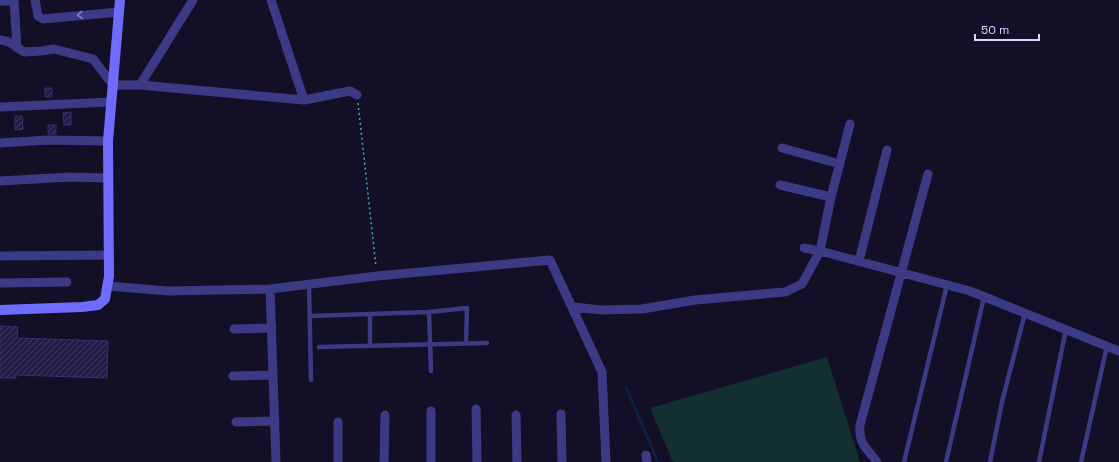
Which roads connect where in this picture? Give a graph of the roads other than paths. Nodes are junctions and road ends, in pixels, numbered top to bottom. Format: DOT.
graph roads {
  1 [pos="14,0"];
  2 [pos="35,0"];
  3 [pos="120,0"];
  4 [pos="193,0"];
  5 [pos="271,0"];
  6 [pos="0,1"];
  7 [pos="119,12"];
  8 [pos="0,40"];
  9 [pos="17,48"];
  10 [pos="113,85"];
  11 [pos="140,85"];
  12 [pos="357,95"];
  13 [pos="304,100"];
  14 [pos="111,102"];
  15 [pos="0,107"];
  16 [pos="850,124"];
  17 [pos="108,141"];
  18 [pos="0,143"];
  19 [pos="782,148"];
  20 [pos="887,150"];
  21 [pos="840,164"];
  22 [pos="928,174"];
  23 [pos="108,178"];
  24 [pos="0,181"];
  25 [pos="780,185"];
  26 [pos="832,198"];
  27 [pos="804,248"];
  28 [pos="820,251"];
  29 [pos="110,255"];
  30 [pos="0,256"];
  31 [pos="858,261"];
  32 [pos="900,272"];
  33 [pos="67,282"];
  34 [pos="0,283"];
  35 [pos="309,284"];
  36 [pos="947,285"];
  37 [pos="108,286"];
  38 [pos="270,289"];
  39 [pos="984,297"];
  40 [pos="573,307"];
  41 [pos="0,310"];
  42 [pos="429,312"];
  43 [pos="1026,313"];
  44 [pos="370,314"];
  45 [pos="310,316"];
  46 [pos="272,328"];
  47 [pos="234,329"];
  48 [pos="1066,330"];
  49 [pos="466,343"];
  50 [pos="487,343"];
  51 [pos="430,344"];
  52 [pos="370,345"];
  53 [pos="1107,346"];
  54 [pos="320,347"];
  55 [pos="1119,351"];
  56 [pos="431,371"];
  57 [pos="273,375"];
  58 [pos="233,376"];
  59 [pos="311,380"];
  60 [pos="476,409"];
  61 [pos="432,411"];
  62 [pos="561,414"];
  63 [pos="385,415"];
  64 [pos="516,415"];
  65 [pos="275,421"];
  66 [pos="236,422"];
  67 [pos="338,422"];
  68 [pos="276,462"];
  69 [pos="338,462"];
  70 [pos="384,462"];
  71 [pos="431,462"];
  72 [pos="476,462"];
  73 [pos="517,462"];
  74 [pos="562,462"];
  75 [pos="606,462"];
  76 [pos="877,462"];
  77 [pos="904,462"];
  78 [pos="946,462"];
  79 [pos="990,462"];
  80 [pos="1039,462"];
  81 [pos="1081,462"];
  1 -- 6 [label="street"];
  1 -- 9 [label="street"];
  7 -- 2 [label="street, one-way"];
  3 -- 7 [label="street"];
  4 -- 11 [label="street"];
  5 -- 13 [label="street"];
  7 -- 10 [label="street"];
  8 -- 9 [label="street"];
  9 -- 10 [label="street"];
  10 -- 11 [label="street"];
  10 -- 14 [label="street"];
  11 -- 13 [label="street"];
  12 -- 13 [label="street"];
  14 -- 15 [label="street"];
  14 -- 17 [label="street"];
  16 -- 21 [label="street"];
  17 -- 18 [label="street"];
  17 -- 23 [label="street"];
  19 -- 21 [label="street"];
  20 -- 31 [label="street"];
  21 -- 26 [label="street"];
  22 -- 32 [label="street"];
  23 -- 24 [label="street"];
  23 -- 29 [label="street"];
  25 -- 26 [label="street"];
  26 -- 28 [label="street"];
  27 -- 28 [label="street"];
  28 -- 31 [label="street"];
  28 -- 40 [label="street"];
  29 -- 30 [label="street"];
  29 -- 37 [label="street"];
  31 -- 32 [label="street"];
  32 -- 36 [label="street"];
  32 -- 76 [label="street"];
  33 -- 34 [label="street"];
  35 -- 38 [label="street"];
  35 -- 40 [label="street"];
  35 -- 45 [label="lane"];
  36 -- 39 [label="street"];
  36 -- 77 [label="lane"];
  37 -- 38 [label="street"];
  37 -- 41 [label="street"];
  38 -- 46 [label="street"];
  39 -- 43 [label="street"];
  39 -- 78 [label="lane"];
  40 -- 75 [label="street"];
  42 -- 44 [label="lane"];
  42 -- 49 [label="lane"];
  42 -- 51 [label="lane"];
  43 -- 48 [label="street"];
  43 -- 79 [label="lane"];
  44 -- 45 [label="lane"];
  44 -- 52 [label="lane"];
  45 -- 59 [label="lane"];
  46 -- 47 [label="street"];
  46 -- 57 [label="street"];
  48 -- 53 [label="street"];
  48 -- 80 [label="lane"];
  49 -- 50 [label="lane"];
  49 -- 51 [label="lane"];
  51 -- 52 [label="lane"];
  51 -- 56 [label="lane"];
  52 -- 54 [label="lane"];
  53 -- 55 [label="street"];
  53 -- 81 [label="lane"];
  57 -- 58 [label="street"];
  57 -- 65 [label="street"];
  60 -- 72 [label="street"];
  61 -- 71 [label="street"];
  62 -- 74 [label="street"];
  63 -- 70 [label="street"];
  64 -- 73 [label="street"];
  65 -- 66 [label="street"];
  65 -- 68 [label="street"];
  67 -- 69 [label="street"];
}
